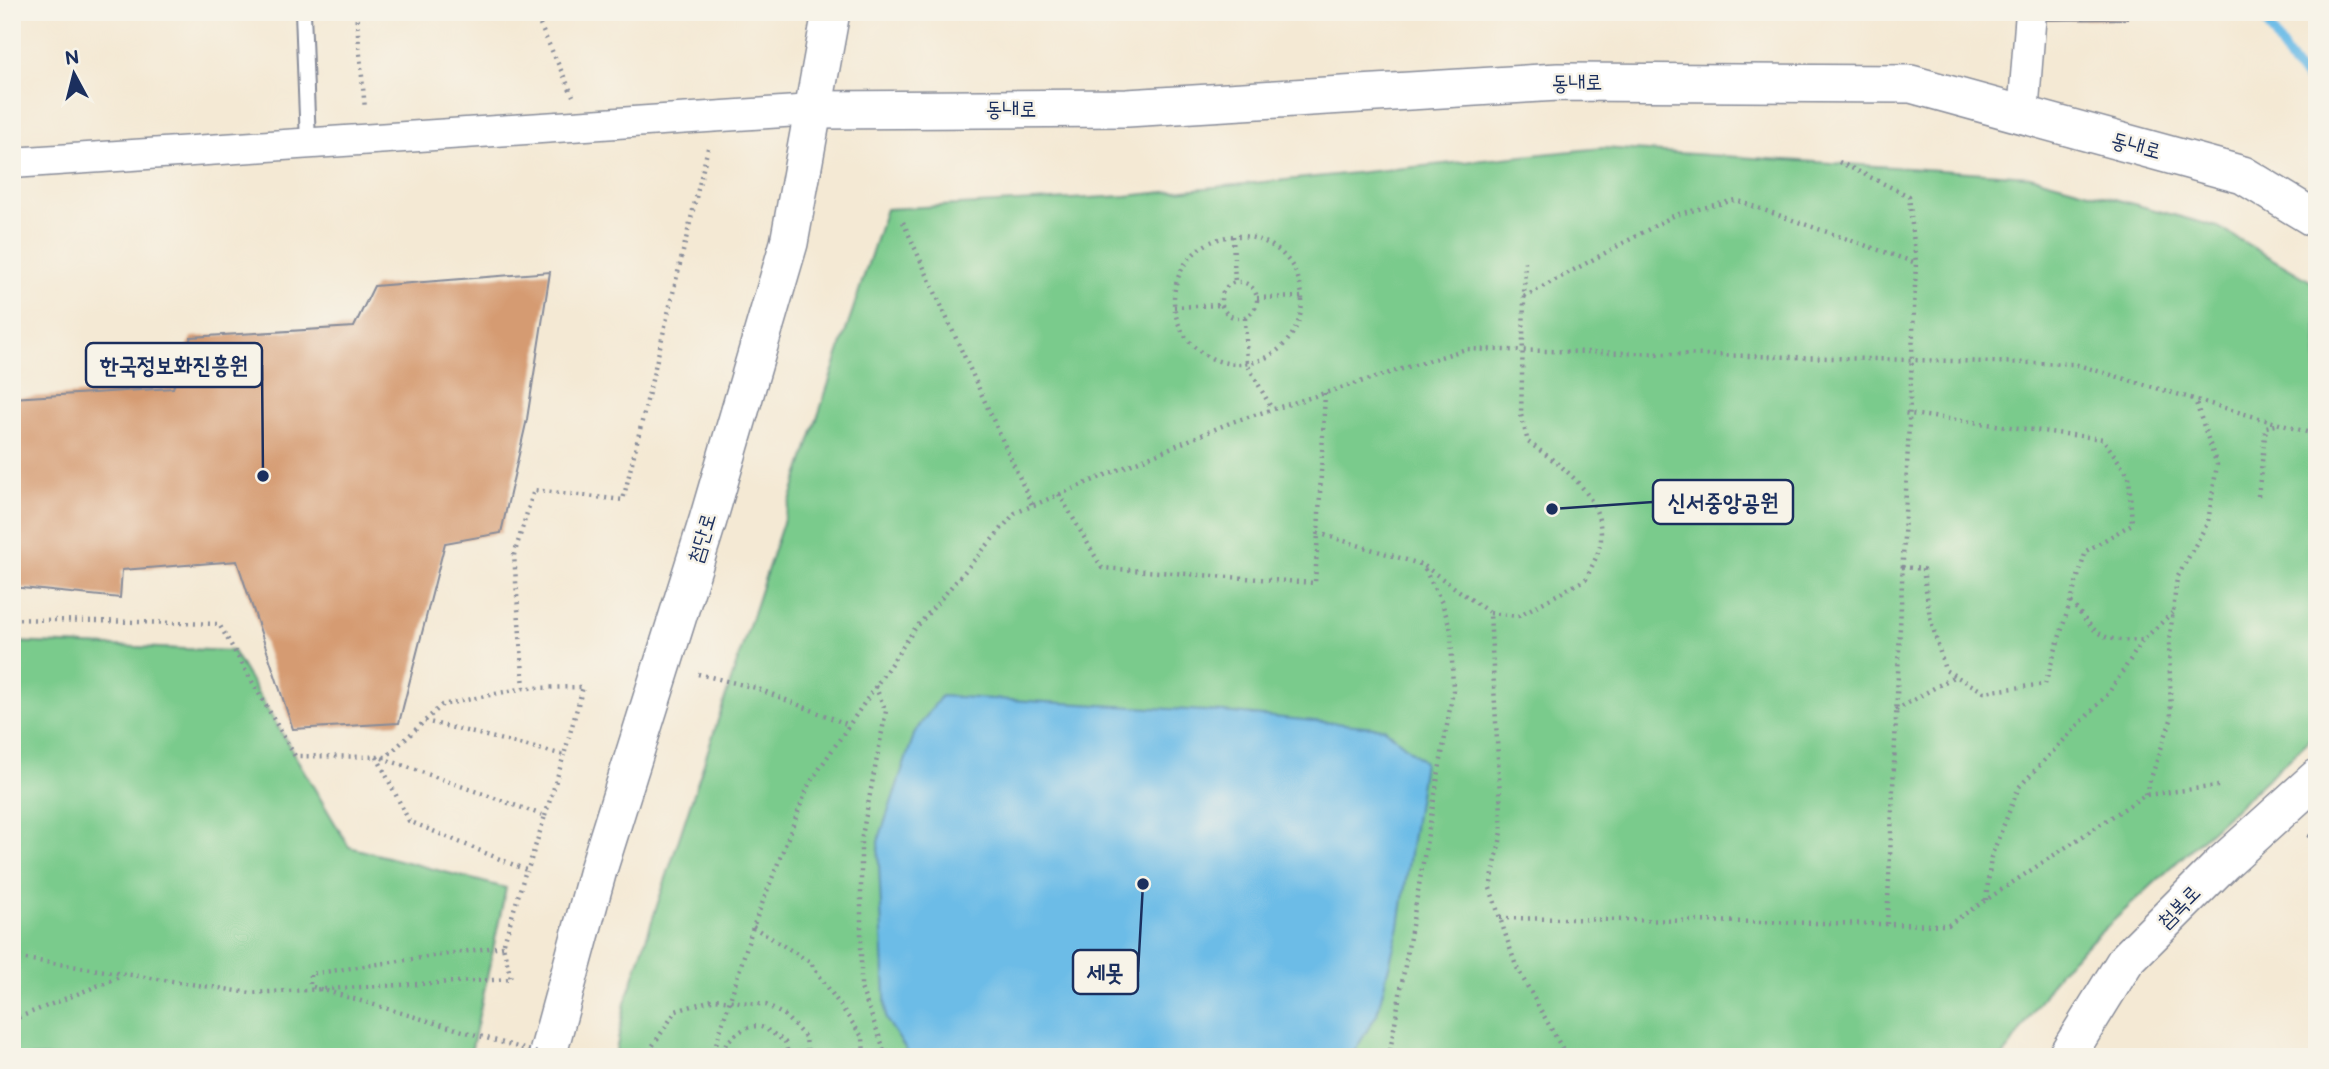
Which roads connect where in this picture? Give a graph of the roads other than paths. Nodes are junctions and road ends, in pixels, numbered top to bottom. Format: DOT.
graph roads {
  1 [pos="303,12"];
  2 [pos="831,12"];
  3 [pos="2031,12"];
  4 [pos="813,110"];
  5 [pos="2023,115"];
  6 [pos="308,143"];
  7 [pos="12,163"];
  8 [pos="2317,220"];
  9 [pos="2317,778"];
  10 [pos="549,1057"];
  11 [pos="2066,1057"];
  1 -- 6 [label="lane"];
  2 -- 4 [label="street, 첨단로"];
  3 -- 5 [label="street"];
  4 -- 5 [label="street, 동내로"];
  4 -- 6 [label="street"];
  4 -- 10 [label="street, 첨단로"];
  5 -- 8 [label="street, 동내로"];
  6 -- 7 [label="street"];
  9 -- 11 [label="street, 첨복로"];
}
